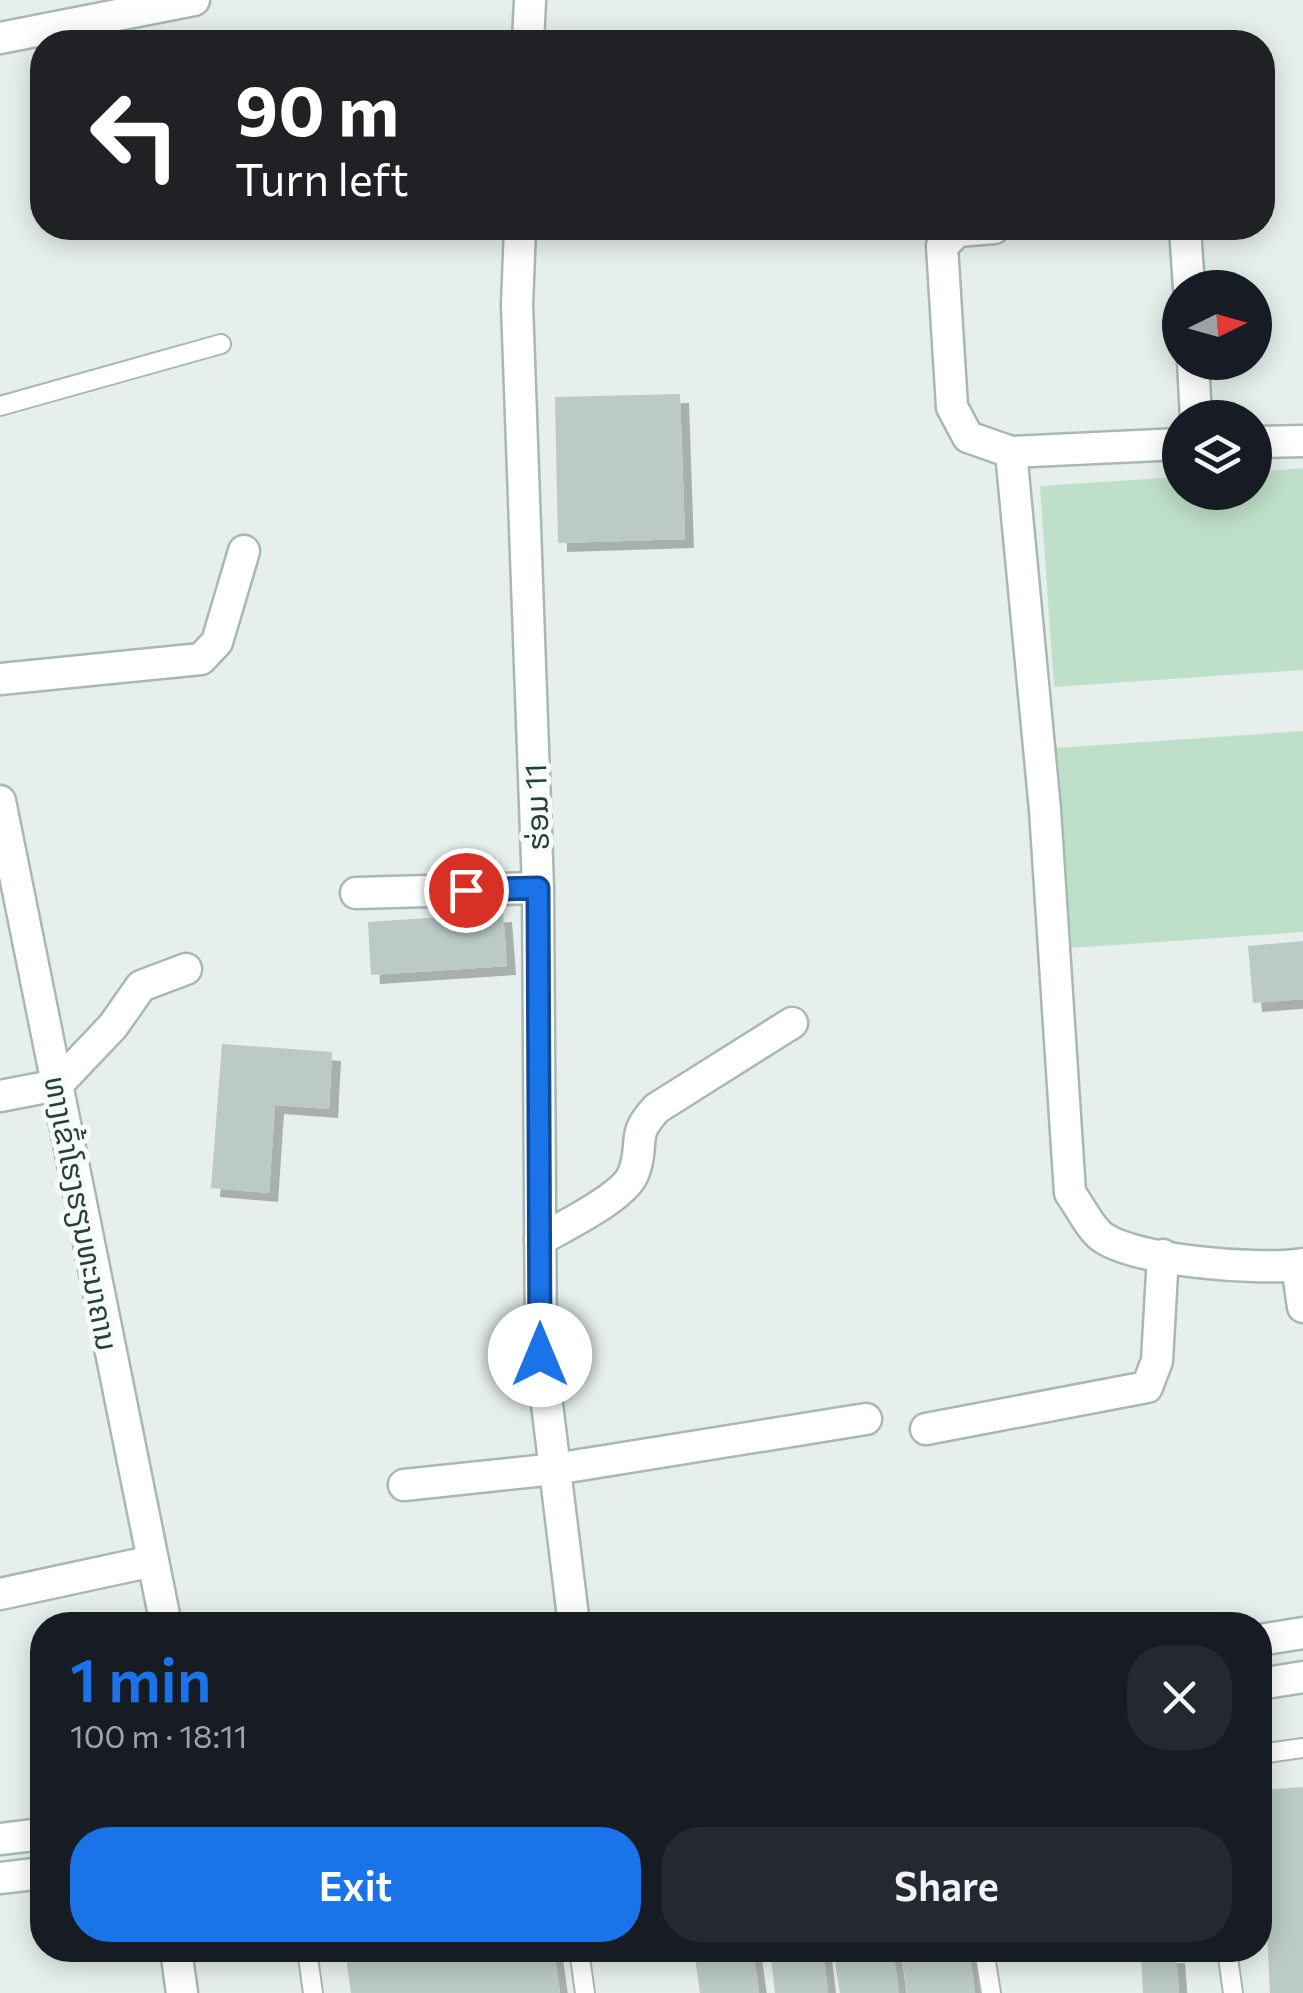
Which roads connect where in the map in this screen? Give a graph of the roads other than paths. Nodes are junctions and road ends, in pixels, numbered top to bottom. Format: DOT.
graph roads {
  1 [pos="194,0"];
  2 [pos="530,0"];
  3 [pos="48,30"];
  4 [pos="529,30"];
  5 [pos="30,33"];
  6 [pos="0,38"];
  7 [pos="520,240"];
  8 [pos="948,240"];
  9 [pos="1186,240"];
  10 [pos="1188,270"];
  11 [pos="222,344"];
  12 [pos="0,406"];
  13 [pos="1303,441"];
  14 [pos="1272,442"];
  15 [pos="1162,445"];
  16 [pos="1011,452"];
  17 [pos="244,551"];
  18 [pos="0,679"];
  19 [pos="0,802"];
  20 [pos="538,888"];
  21 [pos="356,892"];
  22 [pos="186,969"];
  23 [pos="792,1024"];
  24 [pos="57,1085"];
  25 [pos="0,1096"];
  26 [pos="540,1240"];
  27 [pos="1162,1255"];
  28 [pos="1300,1265"];
  29 [pos="1303,1307"];
  30 [pos="866,1419"];
  31 [pos="926,1429"];
  32 [pos="555,1469"];
  33 [pos="404,1485"];
  34 [pos="153,1561"];
  35 [pos="0,1594"];
  36 [pos="163,1612"];
  37 [pos="572,1612"];
  38 [pos="1303,1633"];
  39 [pos="1272,1638"];
  40 [pos="1303,1677"];
  41 [pos="1272,1682"];
  42 [pos="1303,1748"];
  43 [pos="1272,1752"];
  44 [pos="30,1835"];
  45 [pos="0,1839"];
  46 [pos="30,1875"];
  47 [pos="0,1878"];
  48 [pos="178,1962"];
  49 [pos="309,1962"];
  50 [pos="581,1962"];
  51 [pos="986,1962"];
  52 [pos="1228,1962"];
  53 [pos="182,1993"];
  54 [pos="313,1993"];
  55 [pos="585,1993"];
  56 [pos="991,1993"];
  57 [pos="1233,1993"];
  1 -- 3 [label="street"];
  2 -- 4 [label="street"];
  5 -- 6 [label="street"];
  7 -- 20 [label="street, ຮ່ອມ 11"];
  8 -- 16 [label="street"];
  9 -- 10 [label="street"];
  11 -- 12 [label="lane"];
  13 -- 14 [label="street"];
  15 -- 16 [label="street"];
  16 -- 27 [label="street"];
  17 -- 18 [label="street"];
  19 -- 24 [label="street, ທາງເຂົ້າໂຮງຮຽນທະນາຄານ"];
  20 -- 21 [label="street"];
  20 -- 26 [label="street, ຮ່ອມ 11"];
  22 -- 24 [label="street"];
  23 -- 26 [label="street"];
  24 -- 25 [label="street"];
  24 -- 34 [label="street, ທາງເຂົ້າໂຮງຮຽນທະນາຄານ"];
  26 -- 32 [label="street, ຮ່ອມ 11"];
  27 -- 28 [label="street"];
  27 -- 31 [label="street"];
  28 -- 29 [label="street"];
  30 -- 32 [label="street"];
  32 -- 33 [label="street"];
  32 -- 37 [label="street, ຮ່ອມ 11"];
  34 -- 35 [label="street"];
  34 -- 36 [label="street, ທາງເຂົ້າໂຮງຮຽນທະນາຄານ"];
  38 -- 39 [label="street"];
  40 -- 41 [label="street"];
  42 -- 43 [label="lane"];
  44 -- 45 [label="street"];
  46 -- 47 [label="street"];
  48 -- 53 [label="street"];
  49 -- 54 [label="lane"];
  50 -- 55 [label="lane"];
  51 -- 56 [label="lane"];
  52 -- 57 [label="lane"];
}
